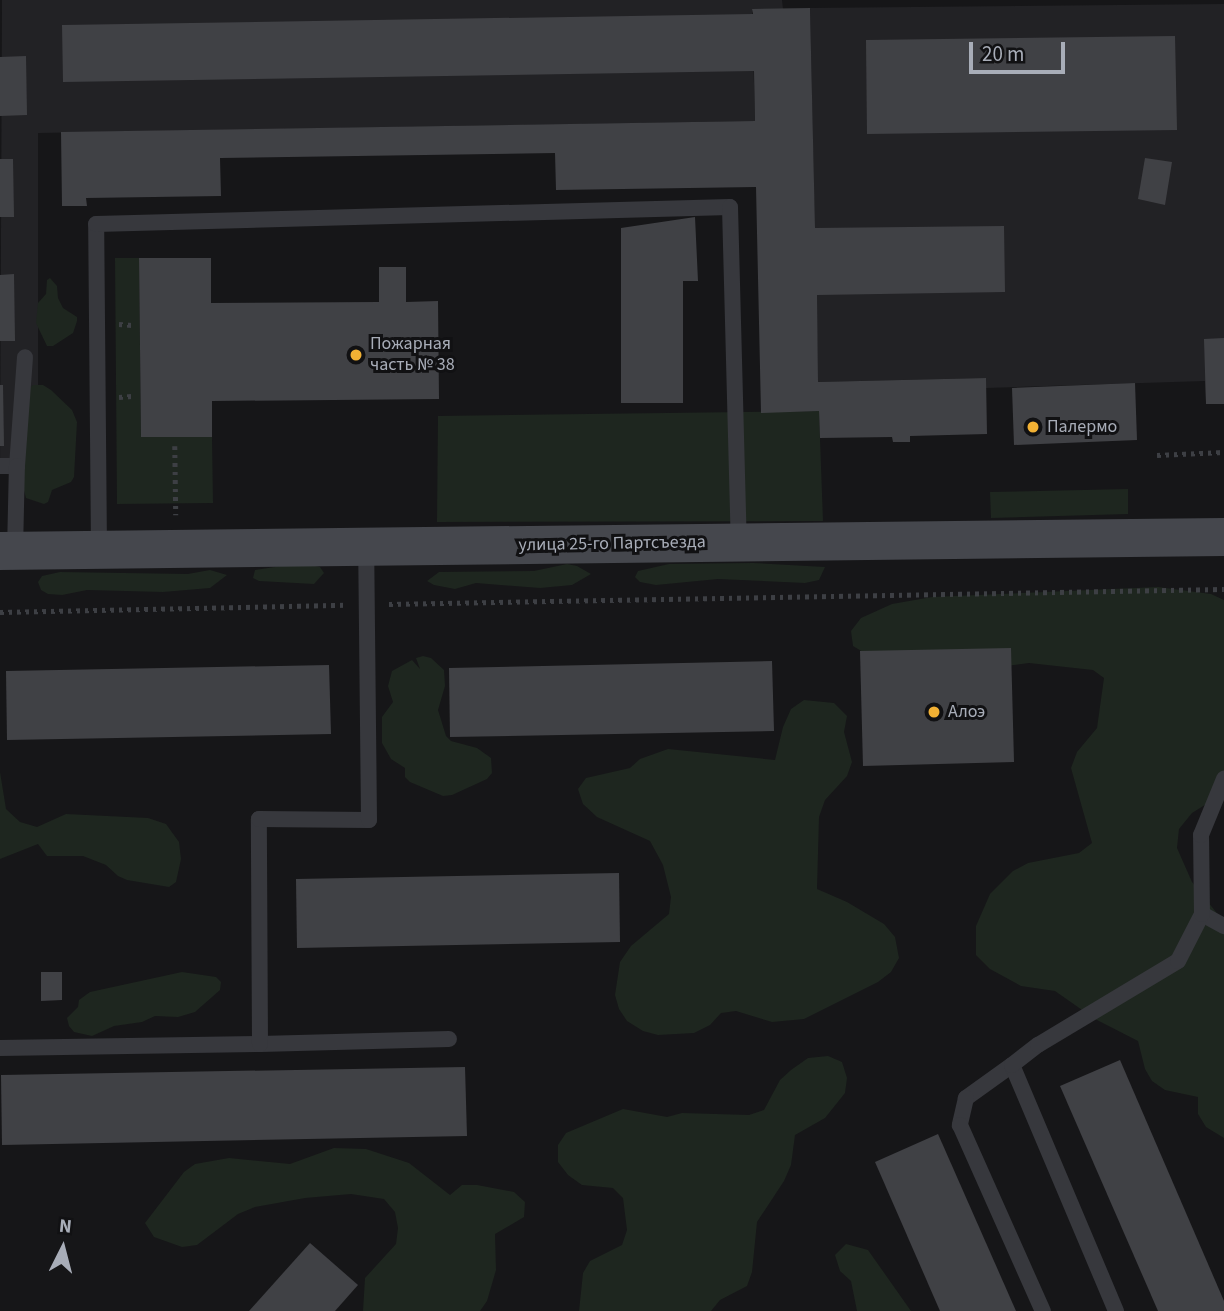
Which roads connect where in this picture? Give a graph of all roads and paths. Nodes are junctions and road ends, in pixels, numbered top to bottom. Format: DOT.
graph roads {
  1 [pos="25,357"];
  2 [pos="175,446"];
  3 [pos="1224,452"];
  4 [pos="1157,455"];
  5 [pos="0,466"];
  6 [pos="18,466"];
  7 [pos="1224,537"];
  8 [pos="739,543"];
  9 [pos="366,547"];
  10 [pos="177,549"];
  11 [pos="99,550"];
  12 [pos="8,551"];
  13 [pos="1224,589"];
  14 [pos="367,605"];
  15 [pos="0,612"];
  16 [pos="1224,779"];
  17 [pos="1202,914"];
  18 [pos="1224,926"];
  19 [pos="449,1039"];
  20 [pos="261,1044"];
  21 [pos="0,1048"];
  22 [pos="1012,1065"];
  23 [pos="1042,1311"];
  24 [pos="1116,1311"];
  1 -- 6 [label="lane"];
  2 -- 10 [label="path"];
  3 -- 4 [label="path"];
  5 -- 6 [label="lane"];
  6 -- 12 [label="lane"];
  7 -- 8 [label="street, улица 25-го Партсъезда"];
  8 -- 9 [label="street, улица 25-го Партсъезда"];
  8 -- 11 [label="lane"];
  9 -- 10 [label="street, улица 25-го Партсъезда"];
  9 -- 14 [label="lane"];
  10 -- 11 [label="street, улица 25-го Партсъезда"];
  11 -- 12 [label="street, улица 25-го Партсъезда"];
  13 -- 14 [label="path"];
  14 -- 15 [label="path"];
  14 -- 20 [label="lane"];
  16 -- 17 [label="lane"];
  17 -- 18 [label="lane"];
  17 -- 22 [label="lane"];
  19 -- 20 [label="lane"];
  20 -- 21 [label="lane"];
  22 -- 23 [label="lane"];
  22 -- 24 [label="lane"];
}
